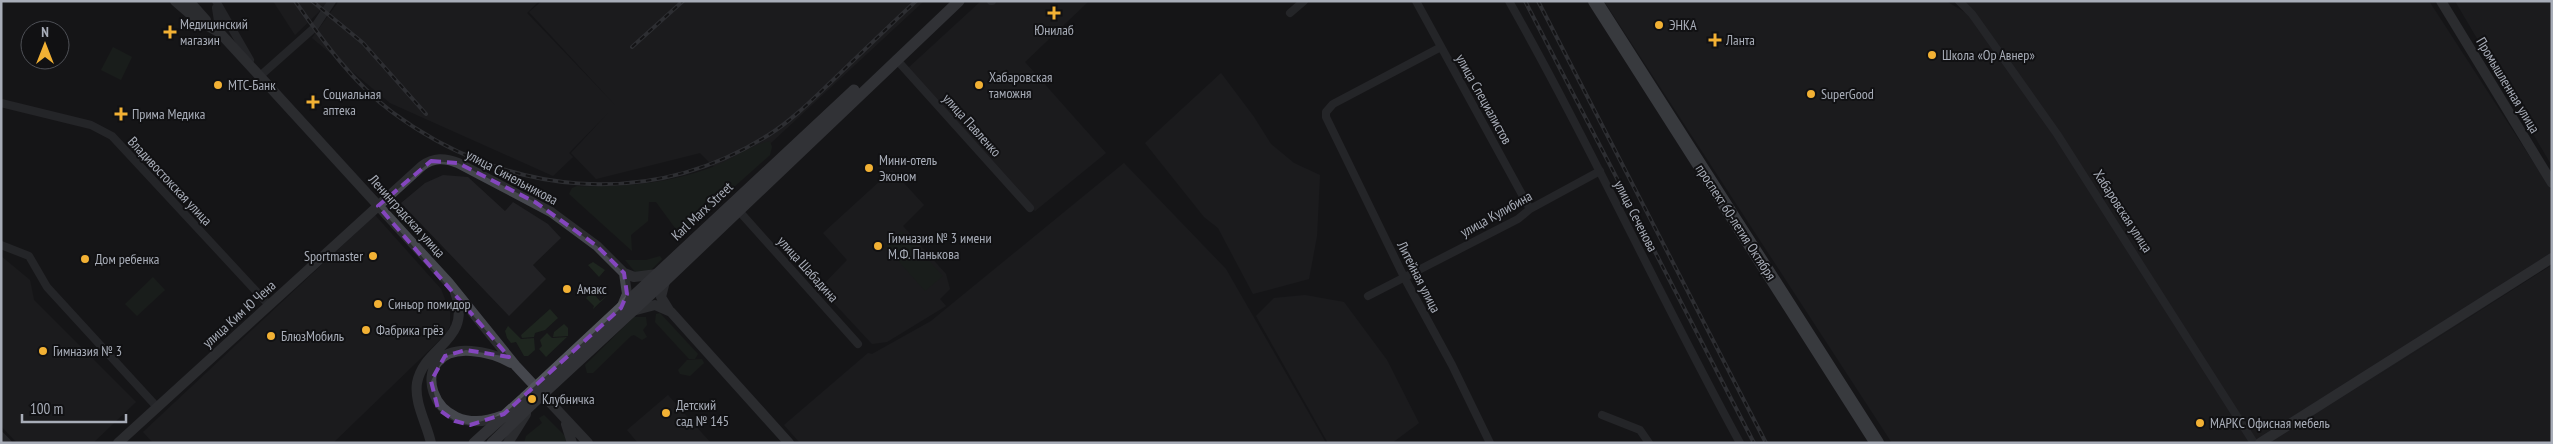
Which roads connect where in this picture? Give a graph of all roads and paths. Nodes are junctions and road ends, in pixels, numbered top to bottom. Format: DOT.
graph roads {
  1 [pos="175,1"];
  2 [pos="188,1"];
  3 [pos="215,1"];
  4 [pos="332,1"];
  5 [pos="951,1"];
  6 [pos="959,1"];
  7 [pos="1304,1"];
  8 [pos="1416,1"];
  9 [pos="1509,1"];
  10 [pos="1595,1"];
  11 [pos="1959,1"];
  12 [pos="2441,1"];
  13 [pos="1290,13"];
  14 [pos="215,30"];
  15 [pos="1441,47"];
  16 [pos="896,59"];
  17 [pos="258,74"];
  18 [pos="1,103"];
  19 [pos="1600,171"];
  20 [pos="2552,184"];
  21 [pos="378,206"];
  22 [pos="1030,208"];
  23 [pos="1530,209"];
  24 [pos="739,211"];
  25 [pos="1,245"];
  26 [pos="2552,258"];
  27 [pos="624,273"];
  28 [pos="661,277"];
  29 [pos="1404,278"];
  30 [pos="452,287"];
  31 [pos="1368,296"];
  32 [pos="269,305"];
  33 [pos="621,308"];
  34 [pos="636,310"];
  35 [pos="671,312"];
  36 [pos="858,344"];
  37 [pos="516,366"];
  38 [pos="529,400"];
  39 [pos="157,407"];
  40 [pos="1602,415"];
  41 [pos="561,416"];
  42 [pos="1,436"];
  43 [pos="8,443"];
  44 [pos="118,443"];
  45 [pos="431,443"];
  46 [pos="474,443"];
  47 [pos="492,443"];
  48 [pos="508,443"];
  49 [pos="572,443"];
  50 [pos="588,443"];
  51 [pos="789,443"];
  52 [pos="1490,443"];
  53 [pos="1649,443"];
  54 [pos="1740,443"];
  55 [pos="1877,443"];
  56 [pos="2254,443"];
  57 [pos="2260,443"];
  1 -- 14 [label="main road"];
  2 -- 14 [label="main road"];
  3 -- 14 [label="street"];
  3 -- 17 [label="street, Ленинградская улица"];
  4 -- 17 [label="street"];
  5 -- 28 [label="main road, Karl Marx Street"];
  6 -- 16 [label="main road"];
  7 -- 13 [label="street"];
  8 -- 15 [label="street, улица Специалистов"];
  9 -- 19 [label="street, улица Сеченова"];
  10 -- 55 [label="highway, проспект 60-летия Октября"];
  11 -- 56 [label="street, Хабаровская улица"];
  12 -- 20 [label="main road, Промышленная улица"];
  14 -- 17 [label="main road"];
  15 -- 23 [label="street, улица Специалистов"];
  15 -- 29 [label="street, Литейная улица"];
  16 -- 22 [label="street, улица Павленко"];
  16 -- 24 [label="main road"];
  17 -- 21 [label="main road, Ленинградская улица"];
  18 -- 32 [label="street, Владивостокская улица"];
  19 -- 23 [label="street, улица Кулибина"];
  19 -- 54 [label="street, улица Сеченова"];
  21 -- 27 [label="main road, улица Синельникова"];
  21 -- 30 [label="main road, Ленинградская улица"];
  21 -- 32 [label="main road, улица Ким Ю Чена"];
  23 -- 29 [label="street, улица Кулибина"];
  24 -- 28 [label="main road"];
  24 -- 36 [label="street, улица Шабадина"];
  25 -- 39 [label="street"];
  26 -- 57 [label="main road"];
  27 -- 28 [label="main road"];
  27 -- 33 [label="main road"];
  28 -- 33 [label="main road, Karl Marx Street, bridge"];
  28 -- 34 [label="main road, bridge"];
  28 -- 35 [label="main road"];
  29 -- 31 [label="street, улица Кулибина"];
  29 -- 52 [label="street, Литейная улица"];
  30 -- 37 [label="main road, Ленинградская улица"];
  30 -- 45 [label="main road"];
  32 -- 39 [label="main road, улица Ким Ю Чена"];
  33 -- 38 [label="main road, Karl Marx Street, bridge"];
  34 -- 35 [label="main road"];
  34 -- 38 [label="main road, bridge"];
  35 -- 51 [label="main road"];
  37 -- 38 [label="main road"];
  37 -- 41 [label="main road, Ленинградская улица"];
  38 -- 46 [label="main road, Karl Marx Street"];
  38 -- 47 [label="main road, Karl Marx Street"];
  38 -- 48 [label="main road"];
  39 -- 44 [label="main road, улица Ким Ю Чена"];
  40 -- 53 [label="street"];
  41 -- 49 [label="main road"];
  41 -- 50 [label="main road, Ленинградская улица"];
  42 -- 43 [label="street"];
}
